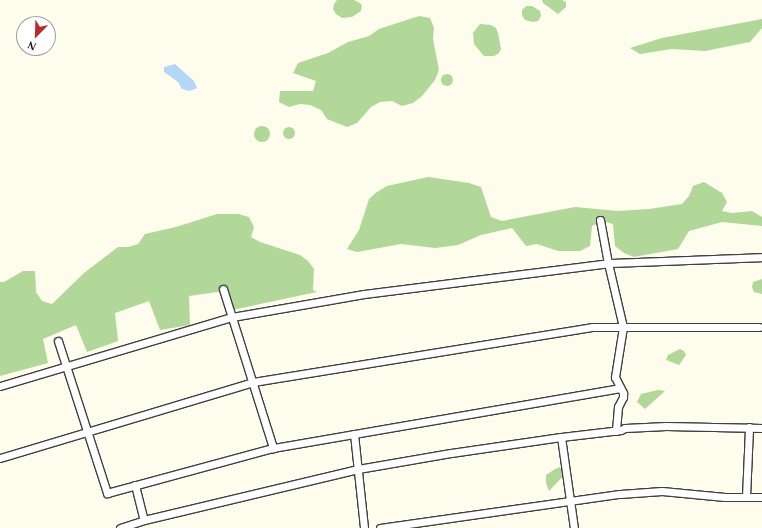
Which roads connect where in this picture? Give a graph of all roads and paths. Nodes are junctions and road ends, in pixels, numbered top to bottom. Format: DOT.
graph roads {
  1 [pos="600,220"];
  2 [pos="762,257"];
  3 [pos="608,263"];
  4 [pos="223,289"];
  5 [pos="232,316"];
  6 [pos="623,327"];
  7 [pos="760,327"];
  8 [pos="58,340"];
  9 [pos="66,367"];
  10 [pos="253,382"];
  11 [pos="0,386"];
  12 [pos="620,388"];
  13 [pos="762,428"];
  14 [pos="749,430"];
  15 [pos="619,431"];
  16 [pos="87,432"];
  17 [pos="762,432"];
  18 [pos="354,434"];
  19 [pos="561,437"];
  20 [pos="273,448"];
  21 [pos="0,458"];
  22 [pos="358,469"];
  23 [pos="135,485"];
  24 [pos="746,497"];
  25 [pos="762,497"];
  26 [pos="572,501"];
  27 [pos="142,523"];
  28 [pos="120,528"];
  29 [pos="364,528"];
  30 [pos="380,528"];
  31 [pos="574,528"];
  1 -- 3 [label="street"];
  2 -- 3 [label="street"];
  3 -- 5 [label="street"];
  3 -- 6 [label="street"];
  4 -- 5 [label="street"];
  5 -- 9 [label="street"];
  5 -- 10 [label="street"];
  6 -- 7 [label="street"];
  6 -- 10 [label="street"];
  6 -- 12 [label="street"];
  8 -- 9 [label="street"];
  9 -- 11 [label="street"];
  9 -- 16 [label="street"];
  10 -- 16 [label="street"];
  10 -- 20 [label="street"];
  12 -- 15 [label="street"];
  12 -- 18 [label="street"];
  13 -- 14 [label="street"];
  14 -- 15 [label="street"];
  14 -- 17 [label="street"];
  14 -- 24 [label="street"];
  15 -- 19 [label="street"];
  16 -- 21 [label="street"];
  16 -- 23 [label="street"];
  18 -- 20 [label="street"];
  18 -- 22 [label="street"];
  19 -- 22 [label="street"];
  19 -- 26 [label="street"];
  20 -- 23 [label="street"];
  22 -- 27 [label="street"];
  22 -- 29 [label="street"];
  23 -- 27 [label="street"];
  24 -- 25 [label="street"];
  24 -- 26 [label="street"];
  26 -- 30 [label="street"];
  26 -- 31 [label="street"];
  27 -- 28 [label="street"];
}
